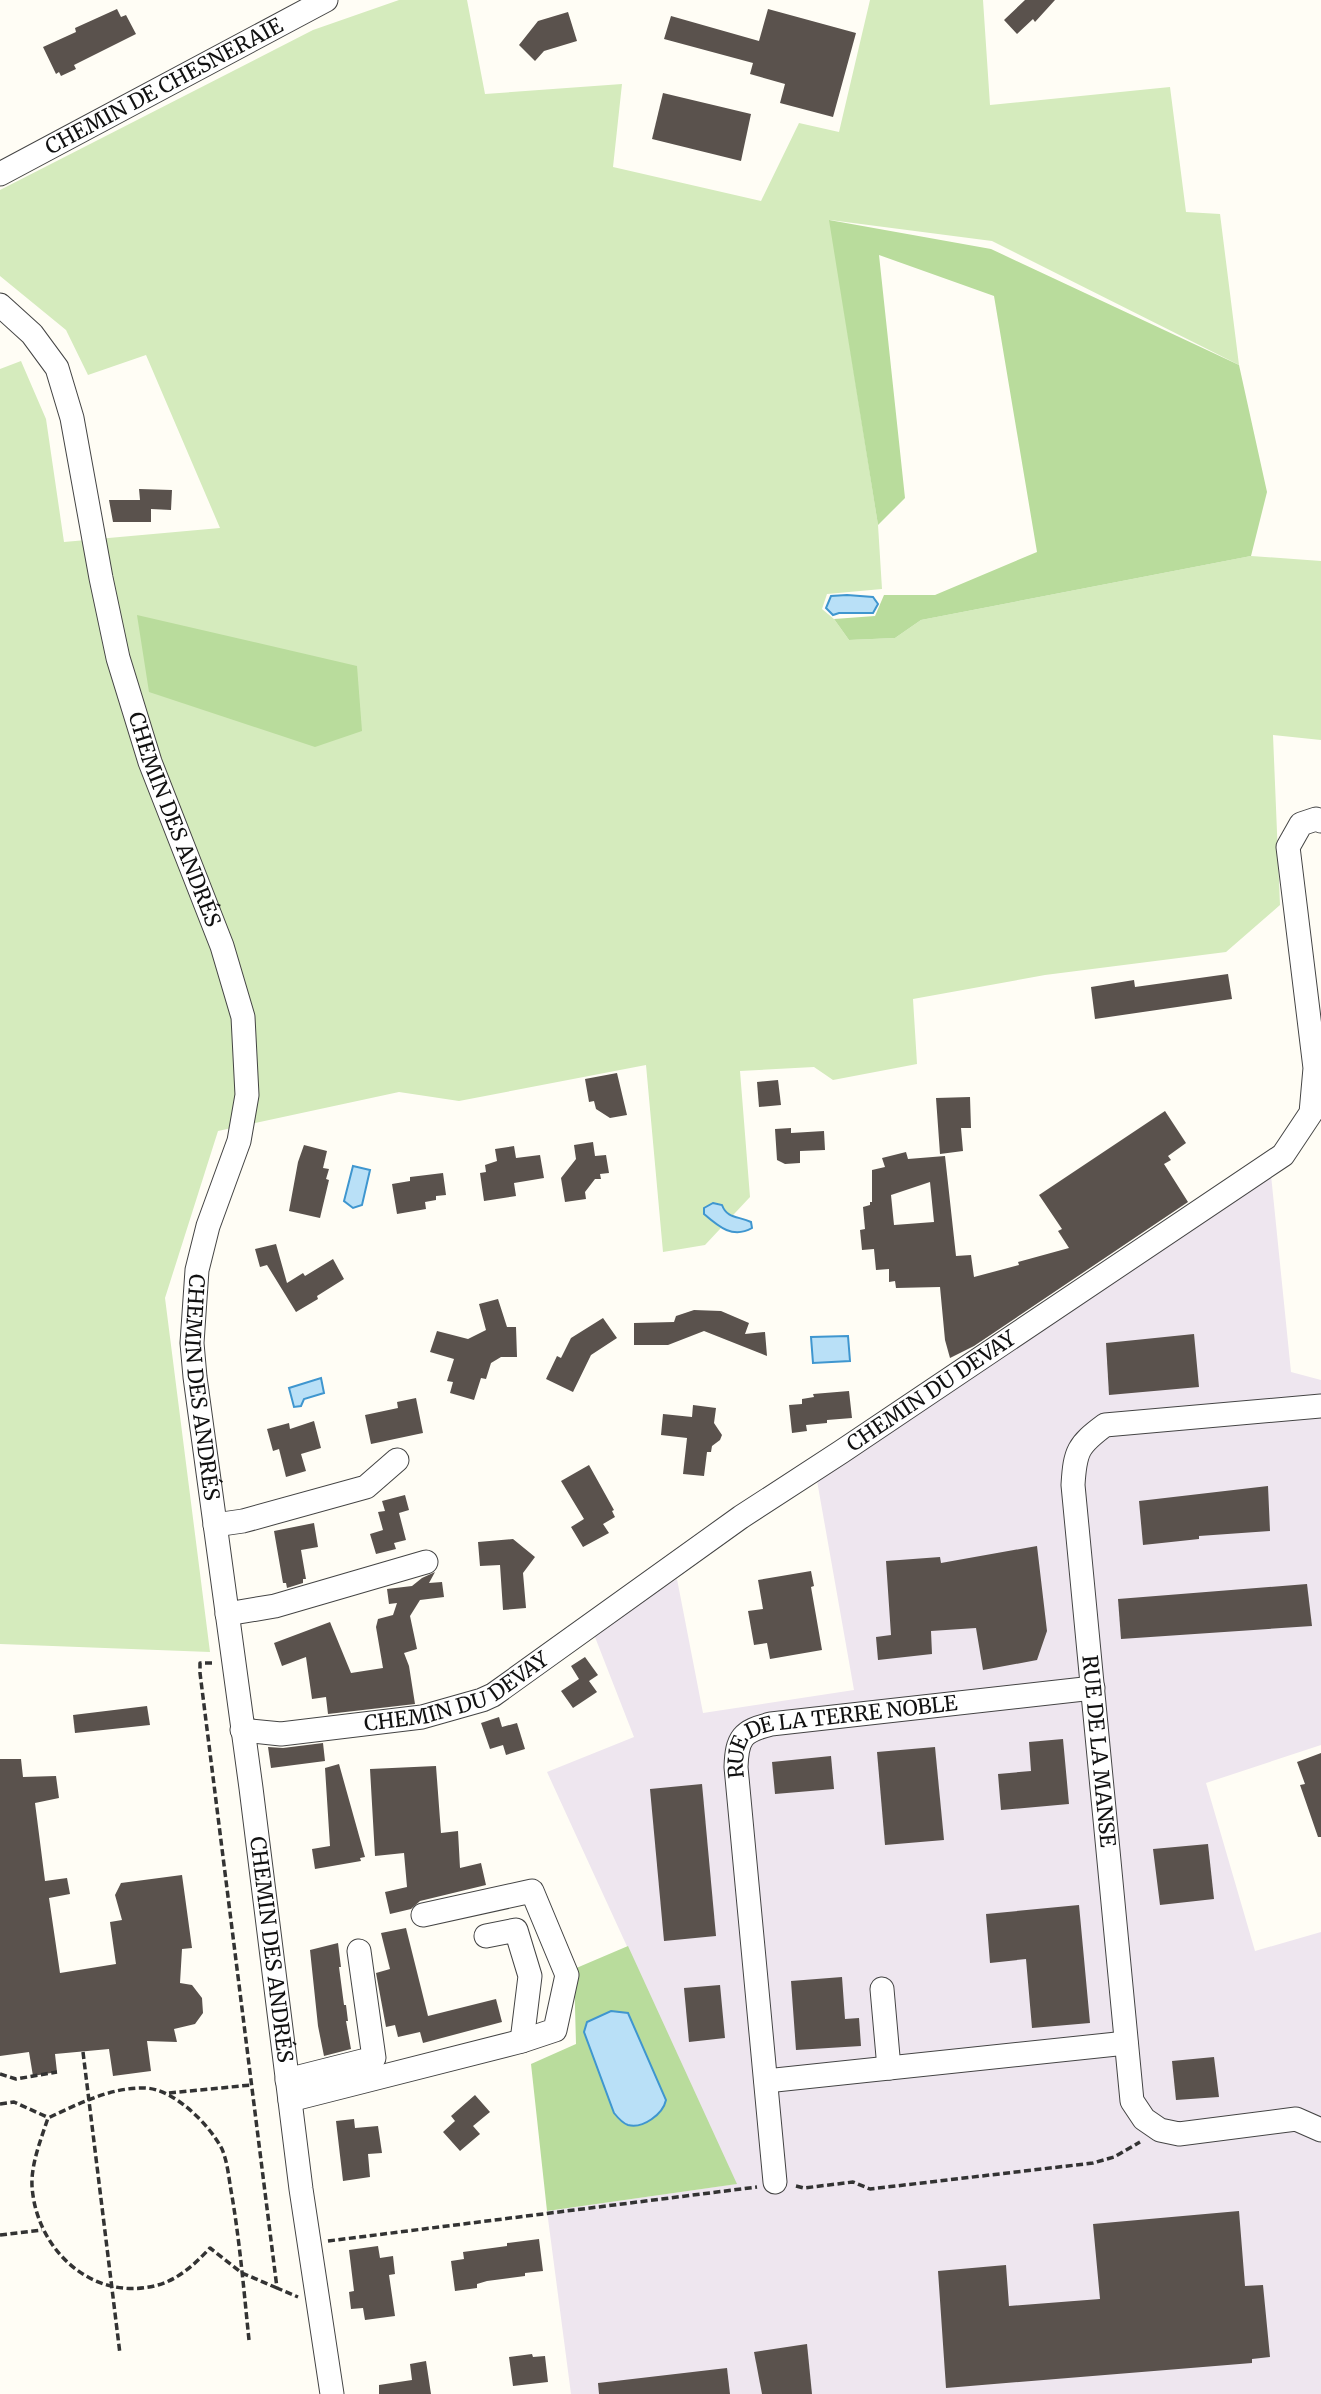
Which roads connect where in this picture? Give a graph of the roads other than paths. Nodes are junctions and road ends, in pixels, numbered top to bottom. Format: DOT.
graph roads {
  1 [pos="326,0"];
  2 [pos="0,174"];
  3 [pos="0,305"];
  4 [pos="1321,821"];
  5 [pos="1321,1406"];
  6 [pos="397,1460"];
  7 [pos="215,1525"];
  8 [pos="426,1562"];
  9 [pos="227,1614"];
  10 [pos="1093,1688"];
  11 [pos="242,1730"];
  12 [pos="423,1915"];
  13 [pos="486,1936"];
  14 [pos="359,1951"];
  15 [pos="882,1989"];
  16 [pos="522,2041"];
  17 [pos="1126,2043"];
  18 [pos="888,2068"];
  19 [pos="766,2081"];
  20 [pos="289,2090"];
  21 [pos="1321,2130"];
  22 [pos="775,2182"];
  23 [pos="332,2394"];
  1 -- 2 [label="street, CHEMIN DE CHESNERAIE"];
  3 -- 7 [label="street, CHEMIN DES ANDRÉS"];
  4 -- 11 [label="street, CHEMIN DU DEVAY"];
  5 -- 10 [label="street, RUE DE LA MANSE"];
  6 -- 7 [label="street"];
  7 -- 9 [label="street, CHEMIN DES ANDRÉS"];
  8 -- 9 [label="street"];
  9 -- 11 [label="street, CHEMIN DES ANDRÉS"];
  10 -- 17 [label="street, RUE DE LA MANSE"];
  10 -- 19 [label="street, RUE DE LA TERRE NOBLE"];
  11 -- 20 [label="street, CHEMIN DES ANDRÉS"];
  12 -- 16 [label="street"];
  13 -- 16 [label="street"];
  14 -- 20 [label="street"];
  15 -- 18 [label="street"];
  16 -- 20 [label="street"];
  17 -- 18 [label="street"];
  17 -- 21 [label="street, RUE DE LA MANSE"];
  18 -- 19 [label="street"];
  19 -- 22 [label="street, RUE DE LA TERRE NOBLE"];
  20 -- 23 [label="street, CHEMIN DES ANDRÉS"];
}
